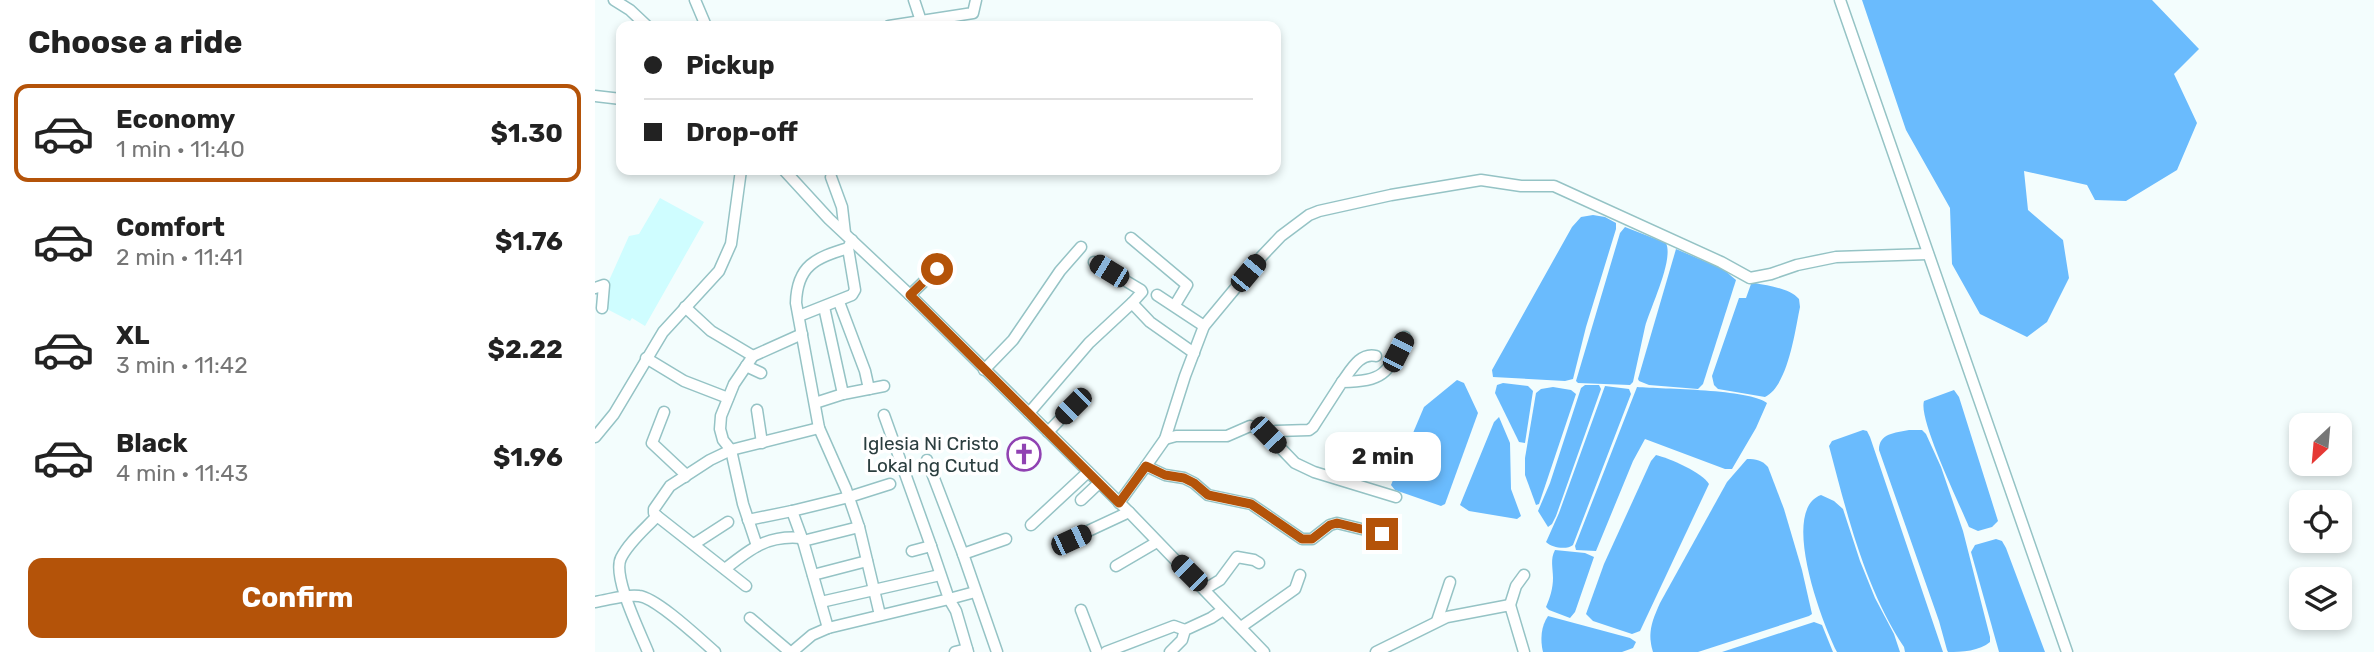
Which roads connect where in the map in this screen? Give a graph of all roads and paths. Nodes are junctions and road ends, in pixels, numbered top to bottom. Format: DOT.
graph roads {
  1 [pos="614,0"];
  2 [pos="695,0"];
  3 [pos="914,0"];
  4 [pos="976,0"];
  5 [pos="1840,0"];
  6 [pos="640,21"];
  7 [pos="704,21"];
  8 [pos="921,21"];
  9 [pos="595,96"];
  10 [pos="616,98"];
  11 [pos="740,175"];
  12 [pos="789,175"];
  13 [pos="831,177"];
  14 [pos="1132,238"];
  15 [pos="848,240"];
  16 [pos="1081,247"];
  17 [pos="1928,254"];
  18 [pos="1094,262"];
  19 [pos="937,269"];
  20 [pos="595,288"];
  21 [pos="910,295"];
  22 [pos="1157,295"];
  23 [pos="839,302"];
  24 [pos="1132,303"];
  25 [pos="1175,305"];
  26 [pos="685,307"];
  27 [pos="824,307"];
  28 [pos="602,308"];
  29 [pos="799,316"];
  30 [pos="1204,326"];
  31 [pos="802,334"];
  32 [pos="1405,337"];
  33 [pos="1194,353"];
  34 [pos="753,356"];
  35 [pos="1376,356"];
  36 [pos="646,358"];
  37 [pos="746,366"];
  38 [pos="984,370"];
  39 [pos="761,373"];
  40 [pos="1342,382"];
  41 [pos="884,386"];
  42 [pos="869,389"];
  43 [pos="843,394"];
  44 [pos="728,398"];
  45 [pos="815,403"];
  46 [pos="1073,406"];
  47 [pos="757,410"];
  48 [pos="664,412"];
  49 [pos="1029,413"];
  50 [pos="884,415"];
  51 [pos="819,428"];
  52 [pos="1048,432"];
  53 [pos="1268,435"];
  54 [pos="595,437"];
  55 [pos="1165,439"];
  56 [pos="762,443"];
  57 [pos="731,450"];
  58 [pos="927,460"];
  59 [pos="1146,466"];
  60 [pos="1088,472"];
  61 [pos="685,477"];
  62 [pos="1099,483"];
  63 [pos="890,484"];
  64 [pos="1397,497"];
  65 [pos="849,498"];
  66 [pos="1081,500"];
  67 [pos="1119,503"];
  68 [pos="792,511"];
  69 [pos="1129,512"];
  70 [pos="657,516"];
  71 [pos="748,520"];
  72 [pos="728,522"];
  73 [pos="1031,525"];
  74 [pos="859,527"];
  75 [pos="1382,534"];
  76 [pos="1006,538"];
  77 [pos="802,539"];
  78 [pos="1071,540"];
  79 [pos="1157,542"];
  80 [pos="694,544"];
  81 [pos="757,545"];
  82 [pos="931,546"];
  83 [pos="912,551"];
  84 [pos="963,554"];
  85 [pos="867,561"];
  86 [pos="1259,563"];
  87 [pos="1117,566"];
  88 [pos="725,569"];
  89 [pos="813,575"];
  90 [pos="940,575"];
  91 [pos="1300,575"];
  92 [pos="1524,575"];
  93 [pos="1450,582"];
  94 [pos="746,586"];
  95 [pos="1205,589"];
  96 [pos="875,590"];
  97 [pos="975,592"];
  98 [pos="627,597"];
  99 [pos="949,599"];
  100 [pos="595,602"];
  101 [pos="821,602"];
  102 [pos="1510,604"];
  103 [pos="1081,610"];
  104 [pos="1223,610"];
  105 [pos="880,615"];
  106 [pos="750,618"];
  107 [pos="1437,621"];
  108 [pos="1241,627"];
  109 [pos="828,628"];
  110 [pos="1185,630"];
  111 [pos="1260,650"];
  112 [pos="967,651"];
  113 [pos="648,652"];
  114 [pos="715,652"];
  115 [pos="791,652"];
  116 [pos="955,652"];
  117 [pos="997,652"];
  118 [pos="1097,652"];
  119 [pos="1106,652"];
  120 [pos="1170,652"];
  121 [pos="1376,652"];
  122 [pos="1524,652"];
  123 [pos="2067,652"];
  1 -- 6 [label="street"];
  2 -- 7 [label="street"];
  3 -- 8 [label="street"];
  4 -- 8 [label="street"];
  5 -- 17 [label="street"];
  9 -- 10 [label="street"];
  11 -- 26 [label="street"];
  12 -- 15 [label="street"];
  13 -- 15 [label="street"];
  14 -- 25 [label="street"];
  15 -- 21 [label="street"];
  15 -- 23 [label="street"];
  15 -- 29 [label="street"];
  16 -- 38 [label="street"];
  17 -- 30 [label="street"];
  17 -- 123 [label="street"];
  18 -- 24 [label="street"];
  19 -- 21 [label="street"];
  20 -- 28 [label="street"];
  21 -- 38 [label="street"];
  22 -- 25 [label="street"];
  23 -- 27 [label="street"];
  23 -- 42 [label="street"];
  24 -- 33 [label="street"];
  24 -- 49 [label="street"];
  25 -- 30 [label="street"];
  26 -- 34 [label="street"];
  26 -- 36 [label="street"];
  27 -- 29 [label="street"];
  27 -- 43 [label="street"];
  29 -- 31 [label="street"];
  30 -- 33 [label="street"];
  31 -- 34 [label="street"];
  31 -- 45 [label="street"];
  32 -- 40 [label="street"];
  33 -- 55 [label="street"];
  34 -- 37 [label="street"];
  35 -- 40 [label="street"];
  36 -- 44 [label="street"];
  36 -- 54 [label="street"];
  37 -- 39 [label="street"];
  37 -- 44 [label="street"];
  38 -- 49 [label="street"];
  40 -- 53 [label="street"];
  41 -- 42 [label="street"];
  42 -- 43 [label="street"];
  43 -- 45 [label="street"];
  44 -- 57 [label="street"];
  45 -- 51 [label="street"];
  46 -- 52 [label="street"];
  47 -- 56 [label="street"];
  48 -- 61 [label="street"];
  49 -- 52 [label="street"];
  50 -- 82 [label="street"];
  51 -- 56 [label="street"];
  51 -- 65 [label="street"];
  52 -- 60 [label="street"];
  53 -- 55 [label="street"];
  53 -- 64 [label="street"];
  55 -- 59 [label="street"];
  56 -- 57 [label="street"];
  57 -- 61 [label="street"];
  57 -- 71 [label="street"];
  58 -- 84 [label="street"];
  59 -- 67 [label="street"];
  59 -- 75 [label="street"];
  60 -- 62 [label="street"];
  60 -- 73 [label="street"];
  61 -- 70 [label="street"];
  62 -- 66 [label="street"];
  62 -- 67 [label="street"];
  63 -- 65 [label="street"];
  65 -- 68 [label="street"];
  65 -- 74 [label="street"];
  67 -- 69 [label="street"];
  68 -- 71 [label="street"];
  68 -- 77 [label="street"];
  69 -- 78 [label="street"];
  69 -- 79 [label="street"];
  70 -- 80 [label="street"];
  70 -- 98 [label="street"];
  71 -- 81 [label="street"];
  72 -- 80 [label="street"];
  74 -- 77 [label="street"];
  74 -- 85 [label="street"];
  76 -- 84 [label="street"];
  77 -- 81 [label="street"];
  77 -- 89 [label="street"];
  79 -- 87 [label="street"];
  79 -- 95 [label="street"];
  80 -- 88 [label="street"];
  81 -- 88 [label="street"];
  82 -- 83 [label="street"];
  82 -- 90 [label="street"];
  84 -- 97 [label="street"];
  85 -- 89 [label="street"];
  85 -- 96 [label="street"];
  86 -- 95 [label="street"];
  88 -- 94 [label="street"];
  89 -- 101 [label="street"];
  90 -- 96 [label="street"];
  90 -- 99 [label="street"];
  91 -- 108 [label="street"];
  92 -- 102 [label="street"];
  93 -- 107 [label="street"];
  95 -- 104 [label="street"];
  96 -- 101 [label="street"];
  96 -- 105 [label="street"];
  97 -- 99 [label="street"];
  97 -- 117 [label="street"];
  98 -- 100 [label="street"];
  98 -- 113 [label="street"];
  98 -- 114 [label="street"];
  99 -- 105 [label="street"];
  99 -- 112 [label="street"];
  101 -- 109 [label="street"];
  102 -- 107 [label="street"];
  102 -- 122 [label="street"];
  103 -- 118 [label="street"];
  104 -- 108 [label="street"];
  104 -- 110 [label="street"];
  105 -- 109 [label="street"];
  106 -- 115 [label="street"];
  107 -- 121 [label="street"];
  108 -- 111 [label="street"];
  109 -- 115 [label="street"];
  110 -- 119 [label="street"];
  110 -- 120 [label="street"];
  112 -- 116 [label="street"];
}
